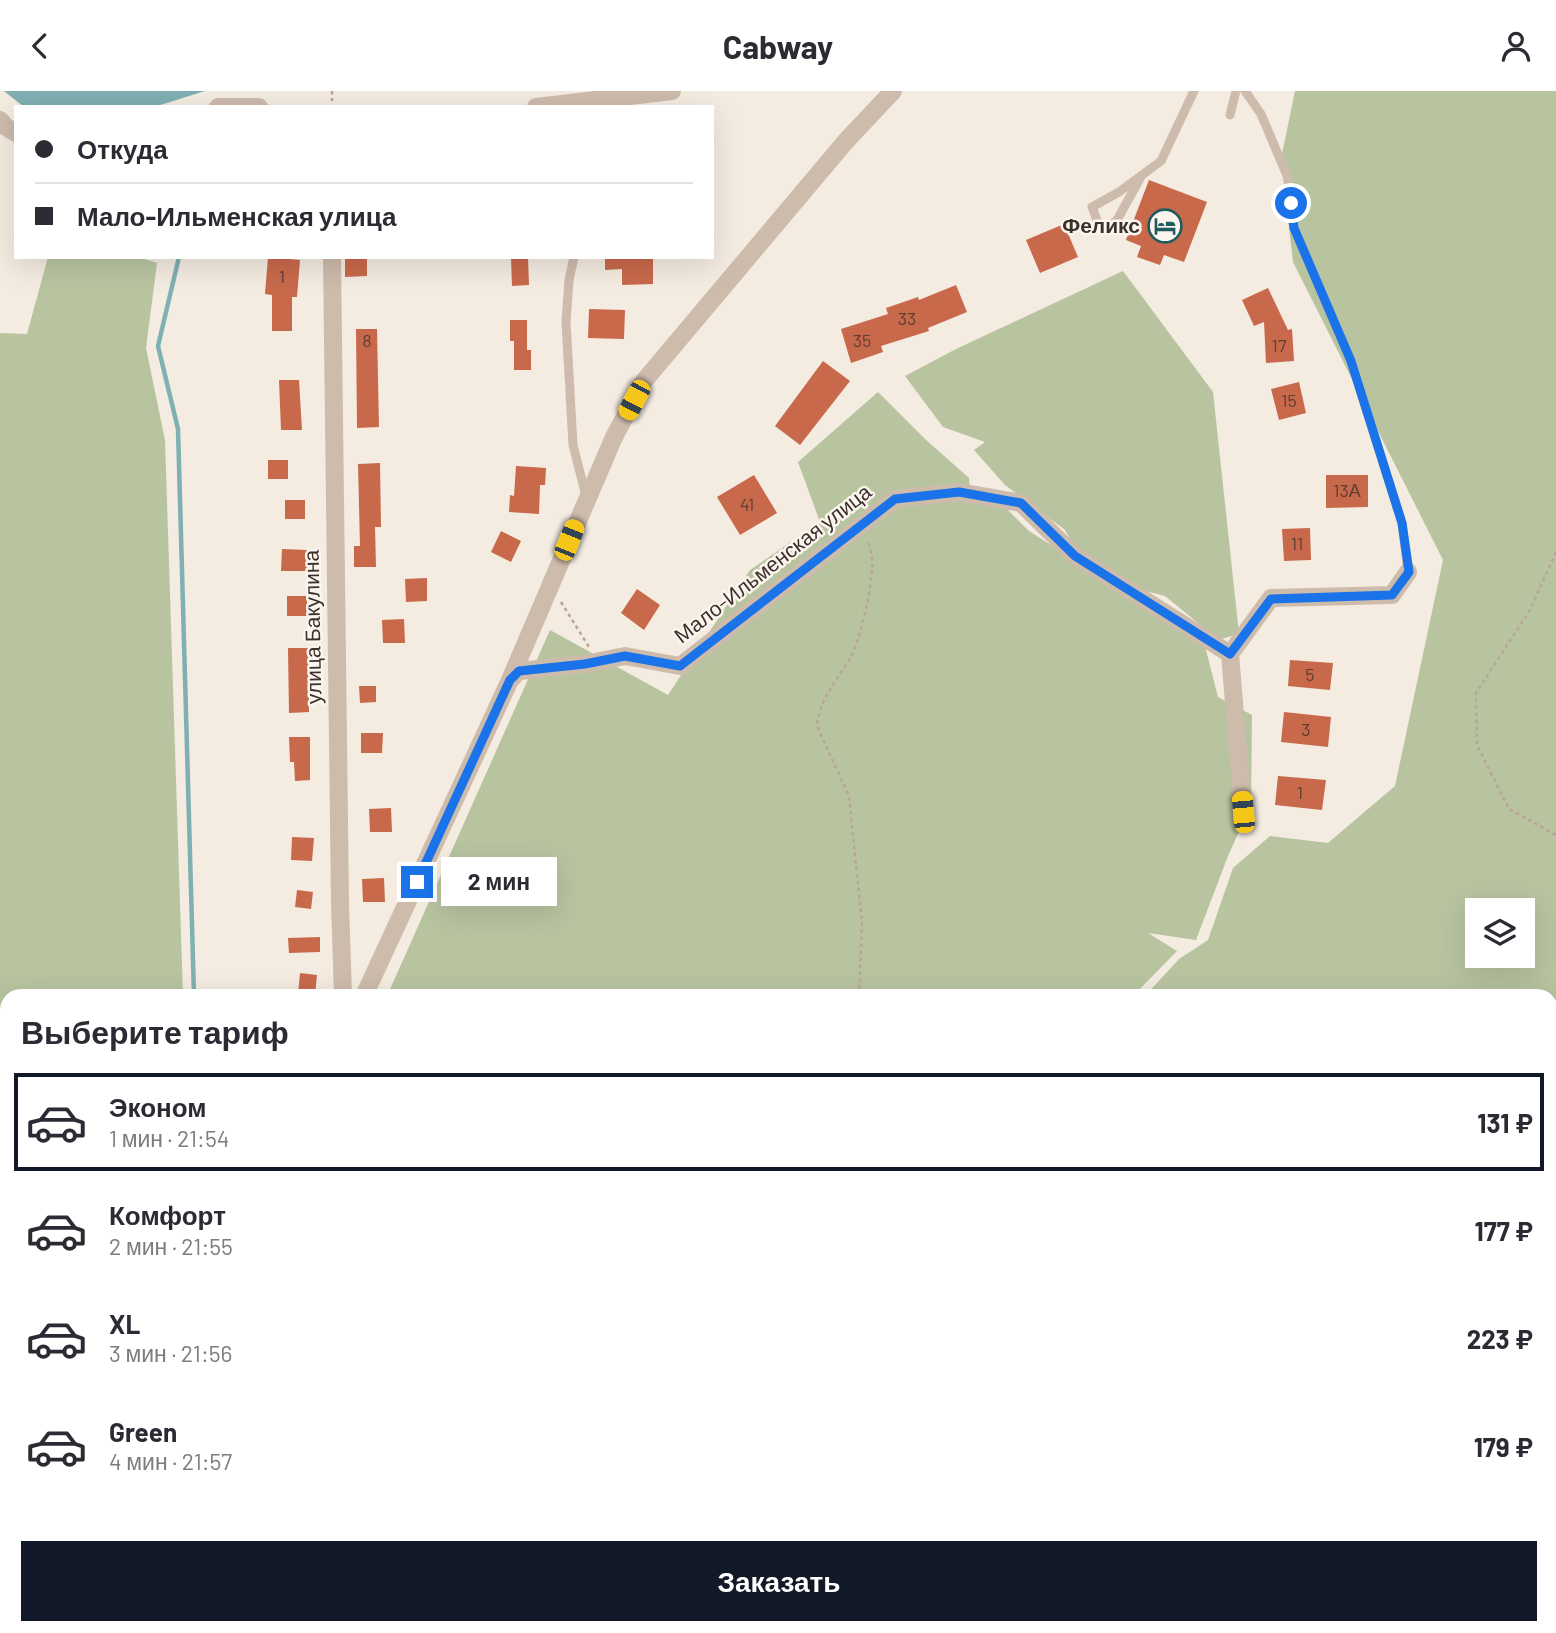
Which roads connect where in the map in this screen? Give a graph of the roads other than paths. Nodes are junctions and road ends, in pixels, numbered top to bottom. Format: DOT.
graph roads {
  1 [pos="672,91"];
  2 [pos="893,91"];
  3 [pos="1194,91"];
  4 [pos="1236,91"];
  5 [pos="1245,91"];
  6 [pos="553,105"];
  7 [pos="1230,115"];
  8 [pos="0,120"];
  9 [pos="14,132"];
  10 [pos="1142,175"];
  11 [pos="332,259"];
  12 [pos="574,259"];
  13 [pos="586,498"];
  14 [pos="1409,572"];
  15 [pos="1230,654"];
  16 [pos="510,680"];
  17 [pos="1243,812"];
  18 [pos="343,989"];
  19 [pos="366,989"];
  1 -- 6 [label="street"];
  2 -- 13 [label="street"];
  3 -- 10 [label="lane"];
  4 -- 7 [label="lane"];
  5 -- 14 [label="lane"];
  8 -- 9 [label="street"];
  10 -- 10 [label="lane"];
  11 -- 18 [label="street, улица Бакулина"];
  12 -- 13 [label="lane"];
  13 -- 16 [label="street"];
  14 -- 15 [label="street"];
  15 -- 16 [label="street, Мало-Ильменская улица"];
  15 -- 17 [label="street"];
  16 -- 19 [label="street"];
}
